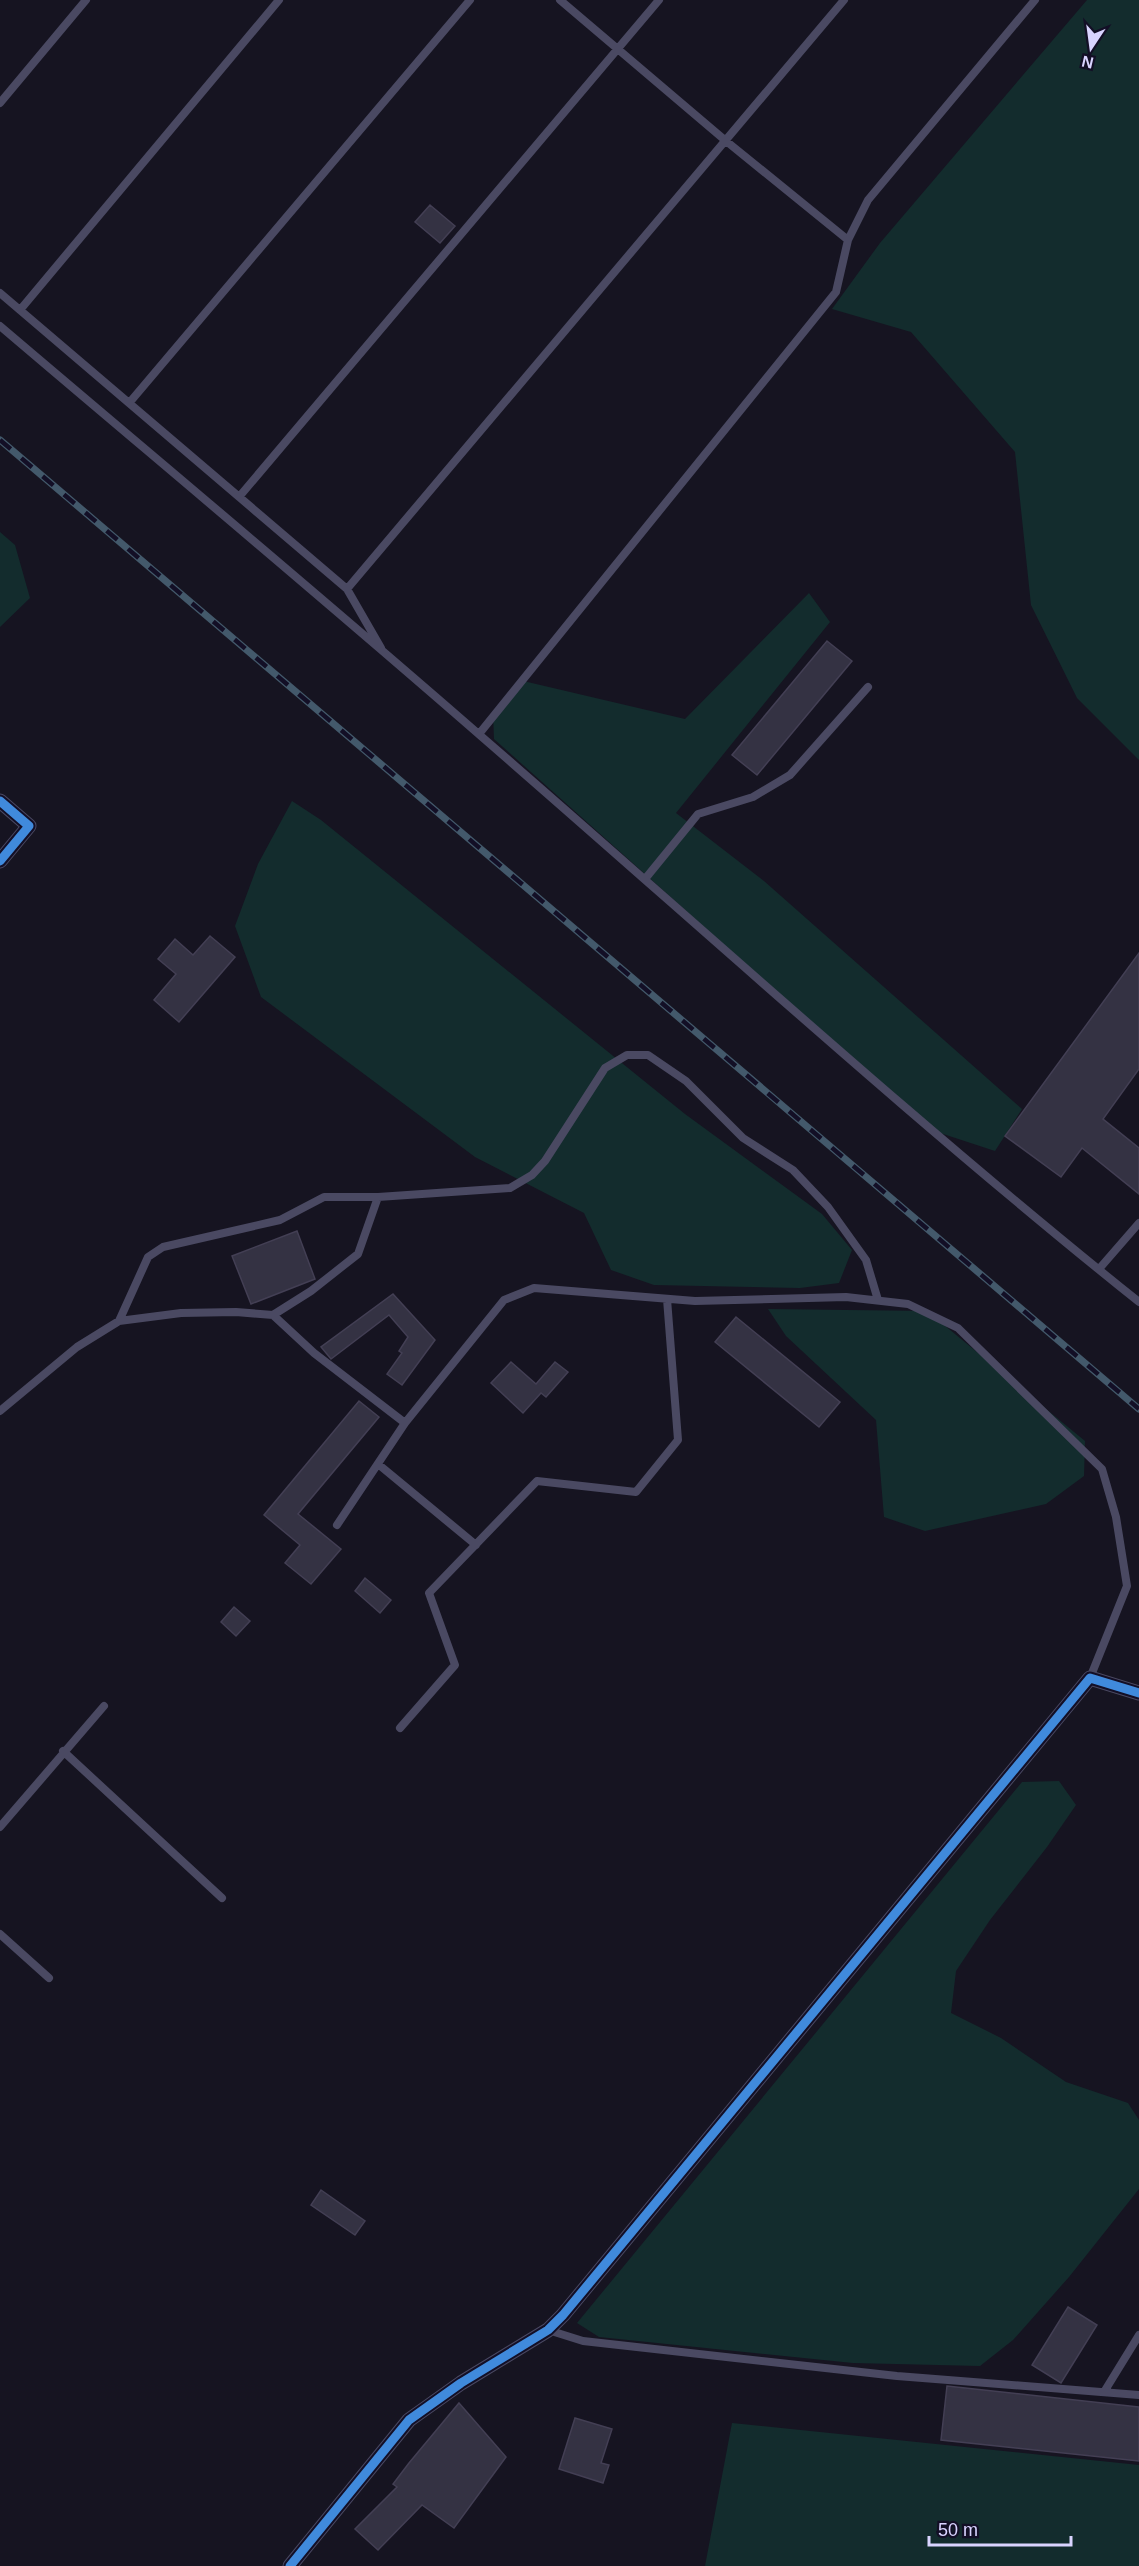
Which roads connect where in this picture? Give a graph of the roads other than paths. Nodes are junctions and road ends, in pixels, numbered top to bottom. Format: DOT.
graph roads {
  1 [pos="86,0"];
  2 [pos="279,0"];
  3 [pos="470,0"];
  4 [pos="560,0"];
  5 [pos="659,0"];
  6 [pos="844,0"];
  7 [pos="1035,0"];
  8 [pos="618,49"];
  9 [pos="0,103"];
  10 [pos="726,141"];
  11 [pos="848,240"];
  12 [pos="0,293"];
  13 [pos="20,310"];
  14 [pos="0,326"];
  15 [pos="130,402"];
  16 [pos="239,497"];
  17 [pos="347,589"];
  18 [pos="384,653"];
  19 [pos="868,687"];
  20 [pos="479,734"];
  21 [pos="0,801"];
  22 [pos="0,861"];
  23 [pos="645,879"];
  24 [pos="378,1197"];
  25 [pos="1139,1223"];
  26 [pos="1099,1269"];
  27 [pos="667,1299"];
  28 [pos="878,1300"];
  29 [pos="1139,1302"];
  30 [pos="273,1315"];
  31 [pos="119,1321"];
  32 [pos="0,1411"];
  33 [pos="405,1423"];
  34 [pos="378,1464"];
  35 [pos="337,1525"];
  36 [pos="476,1545"];
  37 [pos="1090,1678"];
  38 [pos="1139,1693"];
  39 [pos="104,1706"];
  40 [pos="400,1728"];
  41 [pos="63,1751"];
  42 [pos="0,1827"];
  43 [pos="222,1898"];
  44 [pos="0,1934"];
  45 [pos="49,1978"];
  46 [pos="548,2330"];
  47 [pos="1139,2335"];
  48 [pos="1104,2392"];
  49 [pos="1139,2395"];
  50 [pos="290,2566"];
  1 -- 9 [label="lane"];
  2 -- 13 [label="lane"];
  3 -- 15 [label="lane"];
  4 -- 8 [label="lane"];
  5 -- 8 [label="lane"];
  6 -- 10 [label="lane"];
  7 -- 11 [label="lane"];
  8 -- 10 [label="lane"];
  8 -- 16 [label="lane"];
  10 -- 11 [label="lane"];
  10 -- 17 [label="lane"];
  11 -- 20 [label="lane"];
  12 -- 13 [label="lane"];
  13 -- 15 [label="lane"];
  14 -- 18 [label="lane"];
  15 -- 16 [label="lane"];
  16 -- 17 [label="lane"];
  17 -- 18 [label="lane"];
  18 -- 20 [label="lane"];
  19 -- 23 [label="lane"];
  20 -- 23 [label="lane"];
  21 -- 22 [label="street"];
  23 -- 26 [label="lane"];
  24 -- 28 [label="lane"];
  24 -- 30 [label="lane"];
  24 -- 31 [label="lane"];
  25 -- 26 [label="lane"];
  26 -- 29 [label="lane"];
  27 -- 28 [label="lane"];
  27 -- 33 [label="lane"];
  27 -- 36 [label="lane"];
  28 -- 37 [label="lane"];
  30 -- 31 [label="lane"];
  30 -- 33 [label="lane"];
  31 -- 32 [label="lane"];
  33 -- 34 [label="lane"];
  34 -- 35 [label="lane"];
  34 -- 36 [label="lane"];
  36 -- 40 [label="lane"];
  37 -- 38 [label="street"];
  37 -- 46 [label="street"];
  39 -- 41 [label="lane"];
  41 -- 42 [label="lane"];
  41 -- 43 [label="lane"];
  44 -- 45 [label="lane"];
  46 -- 48 [label="lane"];
  46 -- 50 [label="street"];
  47 -- 48 [label="lane"];
  48 -- 49 [label="lane"];
}
